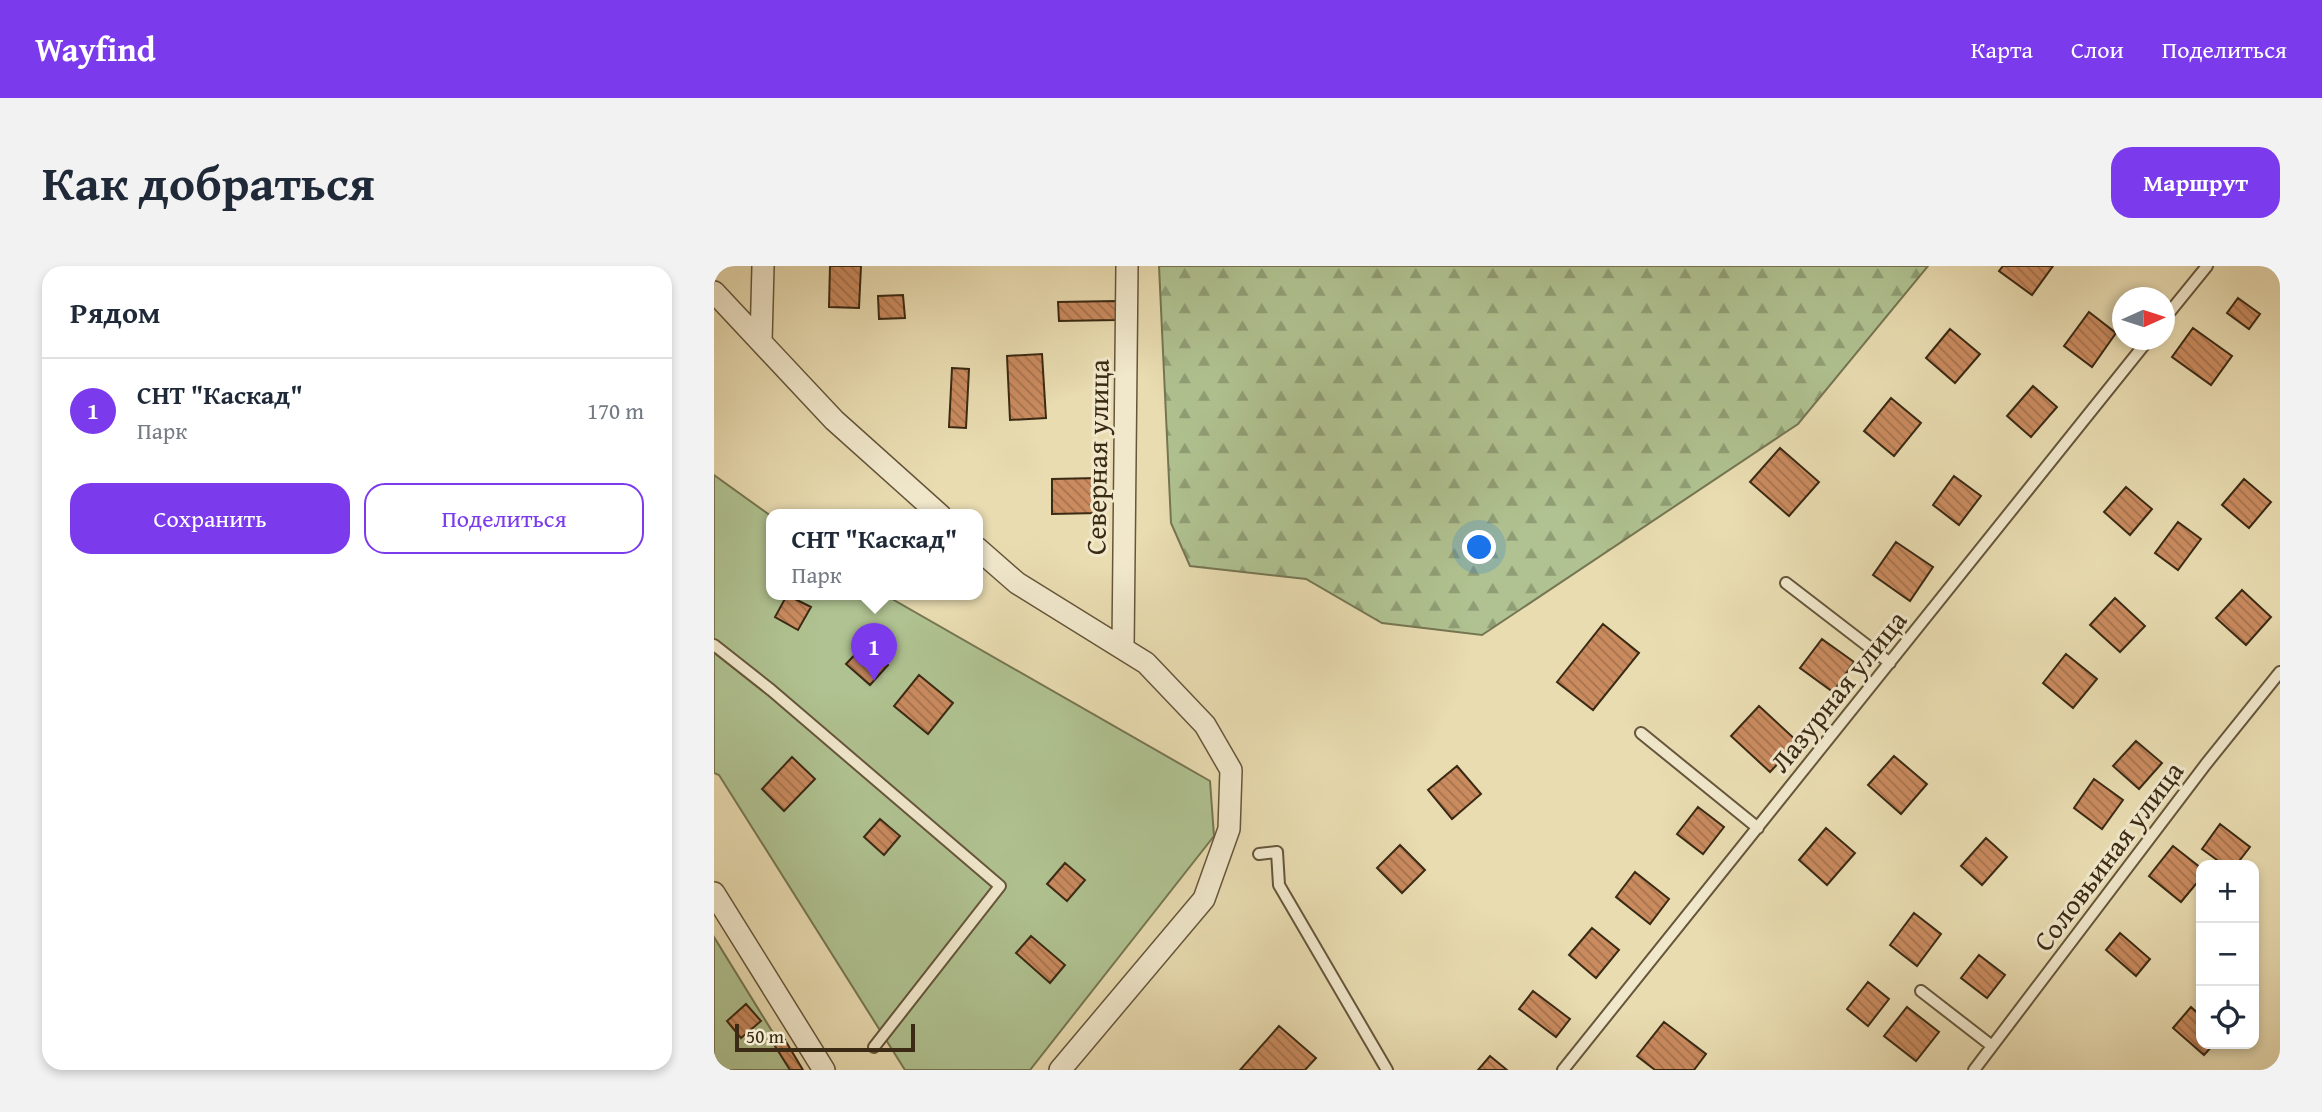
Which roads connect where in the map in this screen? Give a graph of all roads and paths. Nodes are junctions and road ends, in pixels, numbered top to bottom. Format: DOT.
graph roads {
  1 [pos="763,266"];
  2 [pos="1127,266"];
  3 [pos="2207,266"];
  4 [pos="714,292"];
  5 [pos="2175,306"];
  6 [pos="761,342"];
  7 [pos="2140,350"];
  8 [pos="933,509"];
  9 [pos="983,553"];
  10 [pos="1786,583"];
  11 [pos="714,645"];
  12 [pos="1123,649"];
  13 [pos="1890,663"];
  14 [pos="2280,673"];
  15 [pos="1641,733"];
  16 [pos="1758,828"];
  17 [pos="1259,854"];
  18 [pos="714,893"];
  19 [pos="1921,991"];
  20 [pos="1992,1046"];
  21 [pos="874,1048"];
  22 [pos="824,1070"];
  23 [pos="1060,1070"];
  24 [pos="1387,1070"];
  25 [pos="1563,1070"];
  26 [pos="1974,1070"];
  1 -- 6 [label="street"];
  2 -- 12 [label="street, Северная улица"];
  3 -- 5 [label="lane"];
  4 -- 6 [label="street"];
  6 -- 8 [label="street"];
  7 -- 13 [label="lane, Лазурная улица"];
  9 -- 12 [label="street"];
  10 -- 13 [label="lane"];
  11 -- 21 [label="lane"];
  12 -- 23 [label="street"];
  13 -- 16 [label="lane, Лазурная улица"];
  14 -- 20 [label="lane, Соловьиная улица"];
  15 -- 16 [label="lane"];
  16 -- 25 [label="lane, Лазурная улица"];
  17 -- 24 [label="lane"];
  18 -- 22 [label="street"];
  19 -- 20 [label="lane"];
  20 -- 26 [label="lane, Соловьиная улица"];
}
